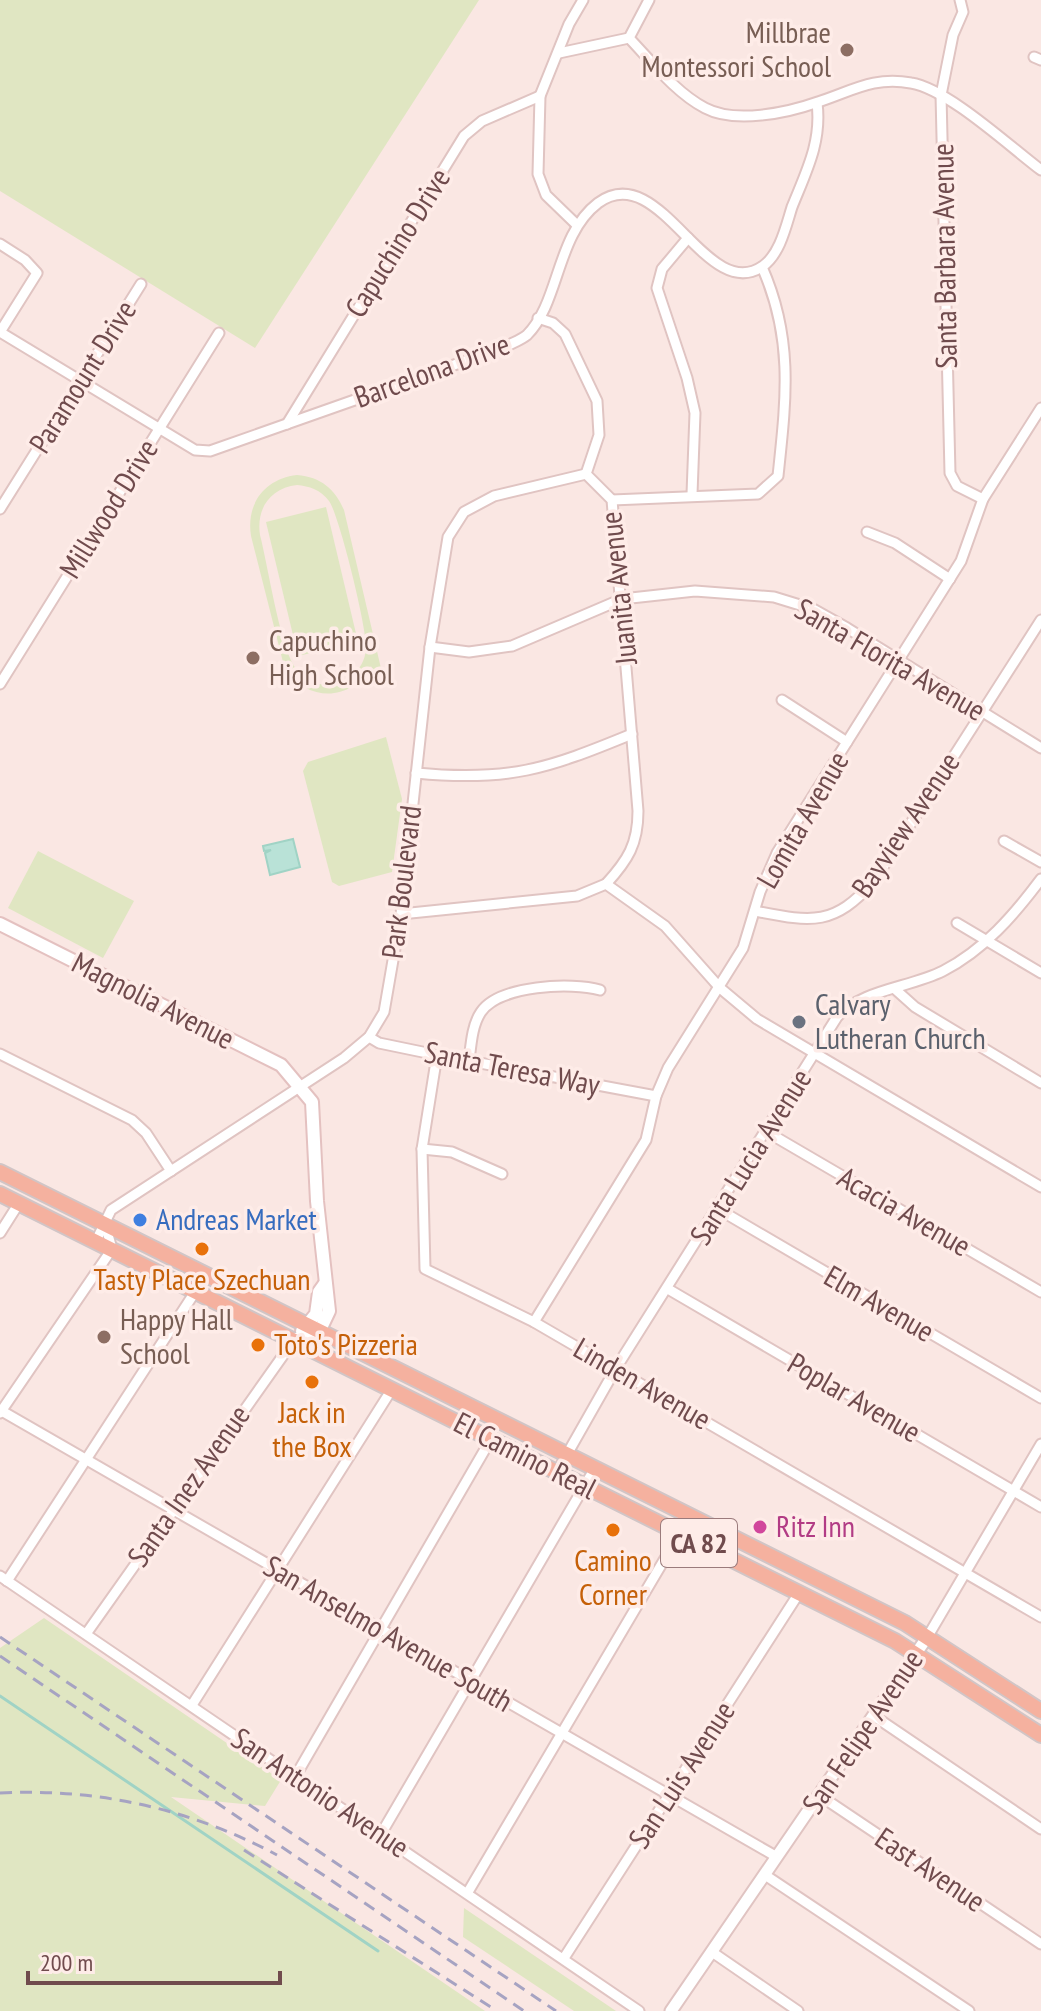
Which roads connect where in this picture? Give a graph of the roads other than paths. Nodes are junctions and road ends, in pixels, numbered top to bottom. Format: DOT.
graph roads {
  1 [pos="583,0"];
  2 [pos="649,0"];
  3 [pos="960,0"];
  4 [pos="629,38"];
  5 [pos="559,53"];
  6 [pos="941,95"];
  7 [pos="540,96"];
  8 [pos="817,103"];
  9 [pos="1041,170"];
  10 [pos="577,225"];
  11 [pos="688,238"];
  12 [pos="0,244"];
  13 [pos="762,267"];
  14 [pos="141,284"];
  15 [pos="538,318"];
  16 [pos="0,332"];
  17 [pos="219,333"];
  18 [pos="81,380"];
  19 [pos="1041,408"];
  20 [pos="287,424"];
  21 [pos="159,428"];
  22 [pos="586,474"];
  23 [pos="692,494"];
  24 [pos="983,499"];
  25 [pos="612,500"];
  26 [pos="0,509"];
  27 [pos="867,532"];
  28 [pos="950,579"];
  29 [pos="622,599"];
  30 [pos="1041,620"];
  31 [pos="430,647"];
  32 [pos="899,660"];
  33 [pos="0,684"];
  34 [pos="782,700"];
  35 [pos="982,712"];
  36 [pos="632,734"];
  37 [pos="847,742"];
  38 [pos="1041,748"];
  39 [pos="416,773"];
  40 [pos="1004,841"];
  41 [pos="1041,862"];
  42 [pos="1041,879"];
  43 [pos="606,884"];
  44 [pos="755,911"];
  45 [pos="401,914"];
  46 [pos="957,923"];
  47 [pos="0,924"];
  48 [pos="987,941"];
  49 [pos="1041,973"];
  50 [pos="720,988"];
  51 [pos="600,990"];
  52 [pos="896,990"];
  53 [pos="369,1037"];
  54 [pos="0,1054"];
  55 [pos="437,1055"];
  56 [pos="815,1055"];
  57 [pos="469,1061"];
  58 [pos="1041,1083"];
  59 [pos="300,1086"];
  60 [pos="656,1096"];
  61 [pos="767,1132"];
  62 [pos="422,1149"];
  63 [pos="171,1171"];
  64 [pos="0,1172"];
  65 [pos="502,1174"];
  66 [pos="1041,1187"];
  67 [pos="0,1194"];
  68 [pos="19,1203"];
  69 [pos="718,1209"];
  70 [pos="105,1223"];
  71 [pos="0,1233"];
  72 [pos="96,1241"];
  73 [pos="112,1249"];
  74 [pos="668,1289"];
  75 [pos="195,1292"];
  76 [pos="1041,1292"];
  77 [pos="534,1322"];
  78 [pos="314,1328"];
  79 [pos="294,1340"];
  80 [pos="616,1368"];
  81 [pos="392,1389"];
  82 [pos="1041,1398"];
  83 [pos="0,1411"];
  84 [pos="491,1439"];
  85 [pos="1041,1444"];
  86 [pos="565,1453"];
  87 [pos="86,1459"];
  88 [pos="595,1468"];
  89 [pos="557,1472"];
  90 [pos="585,1486"];
  91 [pos="1013,1491"];
  92 [pos="1041,1507"];
  93 [pos="173,1509"];
  94 [pos="680,1533"];
  95 [pos="277,1570"];
  96 [pos="966,1573"];
  97 [pos="4,1579"];
  98 [pos="799,1593"];
  99 [pos="1041,1617"];
  100 [pos="380,1630"];
  101 [pos="86,1634"];
  102 [pos="928,1636"];
  103 [pos="917,1653"];
  104 [pos="470,1681"];
  105 [pos="192,1705"];
  106 [pos="1041,1711"];
  107 [pos="874,1716"];
  108 [pos="562,1735"];
  109 [pos="1041,1735"];
  110 [pos="295,1777"];
  111 [pos="819,1795"];
  112 [pos="668,1796"];
  113 [pos="1041,1829"];
  114 [pos="381,1834"];
  115 [pos="777,1857"];
  116 [pos="765,1875"];
  117 [pos="468,1892"];
  118 [pos="1041,1944"];
  119 [pos="712,1952"];
  120 [pos="564,1958"];
  121 [pos="639,2011"];
  122 [pos="671,2011"];
  123 [pos="798,2011"];
  124 [pos="969,2011"];
  1 -- 5 [label="street"];
  2 -- 4 [label="street"];
  3 -- 6 [label="street, Santa Barbara Avenue"];
  4 -- 5 [label="street"];
  4 -- 8 [label="street"];
  5 -- 7 [label="street"];
  6 -- 8 [label="street"];
  6 -- 9 [label="street"];
  6 -- 24 [label="street, Santa Barbara Avenue"];
  7 -- 10 [label="street"];
  7 -- 20 [label="street, Capuchino Drive"];
  8 -- 13 [label="street"];
  10 -- 11 [label="street, Barcelona Drive"];
  10 -- 15 [label="street, Barcelona Drive"];
  11 -- 13 [label="street, Barcelona Drive"];
  11 -- 23 [label="street"];
  12 -- 16 [label="street"];
  13 -- 23 [label="street"];
  14 -- 18 [label="street, Paramount Drive"];
  15 -- 20 [label="street, Barcelona Drive"];
  15 -- 22 [label="street, Juanita Avenue"];
  16 -- 18 [label="street, Barcelona Drive"];
  17 -- 21 [label="street, Millwood Drive"];
  18 -- 21 [label="street, Barcelona Drive"];
  18 -- 26 [label="street, Paramount Drive"];
  19 -- 24 [label="street, Lomita Avenue"];
  20 -- 21 [label="street, Barcelona Drive"];
  21 -- 33 [label="street, Millwood Drive"];
  22 -- 25 [label="street, Juanita Avenue"];
  22 -- 31 [label="street, Park Boulevard"];
  23 -- 25 [label="street"];
  24 -- 28 [label="street, Lomita Avenue"];
  25 -- 29 [label="street, Juanita Avenue"];
  27 -- 28 [label="street"];
  28 -- 32 [label="street, Lomita Avenue"];
  29 -- 31 [label="street, Santa Florita Avenue"];
  29 -- 32 [label="street, Santa Florita Avenue"];
  29 -- 36 [label="street, Juanita Avenue"];
  30 -- 35 [label="street, Bayview Avenue"];
  31 -- 39 [label="street, Park Boulevard"];
  32 -- 35 [label="street, Santa Florita Avenue"];
  32 -- 37 [label="street, Lomita Avenue"];
  34 -- 37 [label="street"];
  35 -- 38 [label="street, Santa Florita Avenue"];
  35 -- 44 [label="street, Bayview Avenue"];
  36 -- 39 [label="street"];
  36 -- 43 [label="street, Juanita Avenue"];
  37 -- 44 [label="street, Lomita Avenue"];
  39 -- 45 [label="street, Park Boulevard"];
  40 -- 41 [label="street"];
  42 -- 48 [label="street, Santa Lucia Avenue"];
  43 -- 45 [label="street"];
  43 -- 50 [label="street"];
  44 -- 50 [label="street, Lomita Avenue"];
  45 -- 53 [label="street, Park Boulevard"];
  46 -- 48 [label="street"];
  47 -- 59 [label="main road, Magnolia Avenue"];
  48 -- 49 [label="street"];
  48 -- 52 [label="street, Santa Lucia Avenue"];
  50 -- 56 [label="street"];
  50 -- 60 [label="street, Lomita Avenue"];
  51 -- 57 [label="street"];
  52 -- 56 [label="street, Santa Lucia Avenue"];
  52 -- 58 [label="street"];
  53 -- 55 [label="street, Santa Teresa Way"];
  53 -- 59 [label="street, Park Boulevard"];
  54 -- 63 [label="street"];
  55 -- 57 [label="street, Santa Teresa Way"];
  55 -- 62 [label="street, Linden Avenue"];
  56 -- 61 [label="street, Santa Lucia Avenue"];
  56 -- 66 [label="street"];
  57 -- 60 [label="street, Santa Teresa Way"];
  59 -- 63 [label="street, Park Boulevard"];
  59 -- 78 [label="main road"];
  60 -- 77 [label="street, Lomita Avenue"];
  61 -- 69 [label="street, Santa Lucia Avenue"];
  61 -- 76 [label="street, Acacia Avenue"];
  62 -- 65 [label="street"];
  62 -- 77 [label="street, Linden Avenue"];
  63 -- 70 [label="street, Park Boulevard"];
  64 -- 70 [label="main road, El Camino Real / CA 82"];
  67 -- 68 [label="main road, El Camino Real / CA 82"];
  68 -- 71 [label="street"];
  68 -- 72 [label="main road, El Camino Real / CA 82"];
  69 -- 74 [label="street, Santa Lucia Avenue"];
  69 -- 82 [label="street, Elm Avenue"];
  70 -- 72 [label="street, Park Boulevard"];
  70 -- 73 [label="street"];
  70 -- 78 [label="main road, El Camino Real / CA 82"];
  72 -- 73 [label="main road, El Camino Real / CA 82"];
  73 -- 75 [label="main road, El Camino Real / CA 82"];
  73 -- 83 [label="street"];
  74 -- 80 [label="street, Santa Lucia Avenue"];
  74 -- 91 [label="street, Poplar Avenue"];
  75 -- 79 [label="main road, El Camino Real / CA 82"];
  75 -- 87 [label="street"];
  77 -- 80 [label="street, Linden Avenue"];
  78 -- 79 [label="main road"];
  78 -- 86 [label="main road, El Camino Real / CA 82"];
  79 -- 81 [label="main road, El Camino Real / CA 82"];
  79 -- 93 [label="street, Santa Inez Avenue"];
  80 -- 86 [label="street, Santa Lucia Avenue"];
  80 -- 96 [label="street, Linden Avenue"];
  81 -- 84 [label="main road, El Camino Real / CA 82"];
  81 -- 95 [label="street"];
  83 -- 87 [label="street, San Anselmo Avenue South"];
  84 -- 89 [label="main road, El Camino Real / CA 82"];
  84 -- 100 [label="street"];
  85 -- 91 [label="street, San Felipe Avenue"];
  86 -- 88 [label="main road, El Camino Real / CA 82"];
  86 -- 89 [label="street, Santa Lucia Avenue"];
  87 -- 93 [label="street, San Anselmo Avenue South"];
  87 -- 97 [label="street"];
  88 -- 90 [label="street"];
  88 -- 102 [label="main road, El Camino Real / CA 82"];
  89 -- 90 [label="main road, El Camino Real / CA 82"];
  90 -- 94 [label="main road, El Camino Real / CA 82"];
  90 -- 104 [label="street"];
  91 -- 92 [label="street, Poplar Avenue"];
  91 -- 96 [label="street, San Felipe Avenue"];
  93 -- 95 [label="street, San Anselmo Avenue South"];
  93 -- 101 [label="street, Santa Inez Avenue"];
  94 -- 98 [label="main road, El Camino Real / CA 82"];
  94 -- 108 [label="street"];
  95 -- 100 [label="street, San Anselmo Avenue South"];
  95 -- 105 [label="street"];
  96 -- 99 [label="street, Linden Avenue"];
  96 -- 102 [label="street, San Felipe Avenue"];
  97 -- 101 [label="street, San Antonio Avenue"];
  98 -- 103 [label="main road, El Camino Real / CA 82"];
  98 -- 112 [label="street, San Luis Avenue"];
  100 -- 104 [label="street, San Anselmo Avenue South"];
  100 -- 110 [label="street"];
  101 -- 105 [label="street, San Antonio Avenue"];
  102 -- 103 [label="street, San Felipe Avenue"];
  102 -- 106 [label="main road, El Camino Real / CA 82"];
  103 -- 107 [label="street, San Felipe Avenue"];
  103 -- 109 [label="main road, El Camino Real / CA 82"];
  104 -- 108 [label="street, San Anselmo Avenue South"];
  104 -- 114 [label="street"];
  105 -- 110 [label="street, San Antonio Avenue"];
  107 -- 111 [label="street, San Felipe Avenue"];
  107 -- 113 [label="street"];
  108 -- 112 [label="street, San Anselmo Avenue South"];
  108 -- 117 [label="street"];
  110 -- 114 [label="street, San Antonio Avenue"];
  111 -- 115 [label="street, San Felipe Avenue"];
  111 -- 118 [label="street, East Avenue"];
  112 -- 115 [label="street, San Anselmo Avenue South"];
  112 -- 120 [label="street, San Luis Avenue"];
  114 -- 117 [label="street, San Antonio Avenue"];
  115 -- 116 [label="street, San Felipe Avenue"];
  116 -- 119 [label="street, San Felipe Avenue"];
  116 -- 124 [label="street"];
  117 -- 120 [label="street, San Antonio Avenue"];
  119 -- 122 [label="street, San Felipe Avenue"];
  119 -- 123 [label="street"];
  120 -- 121 [label="street, San Antonio Avenue"];
}
